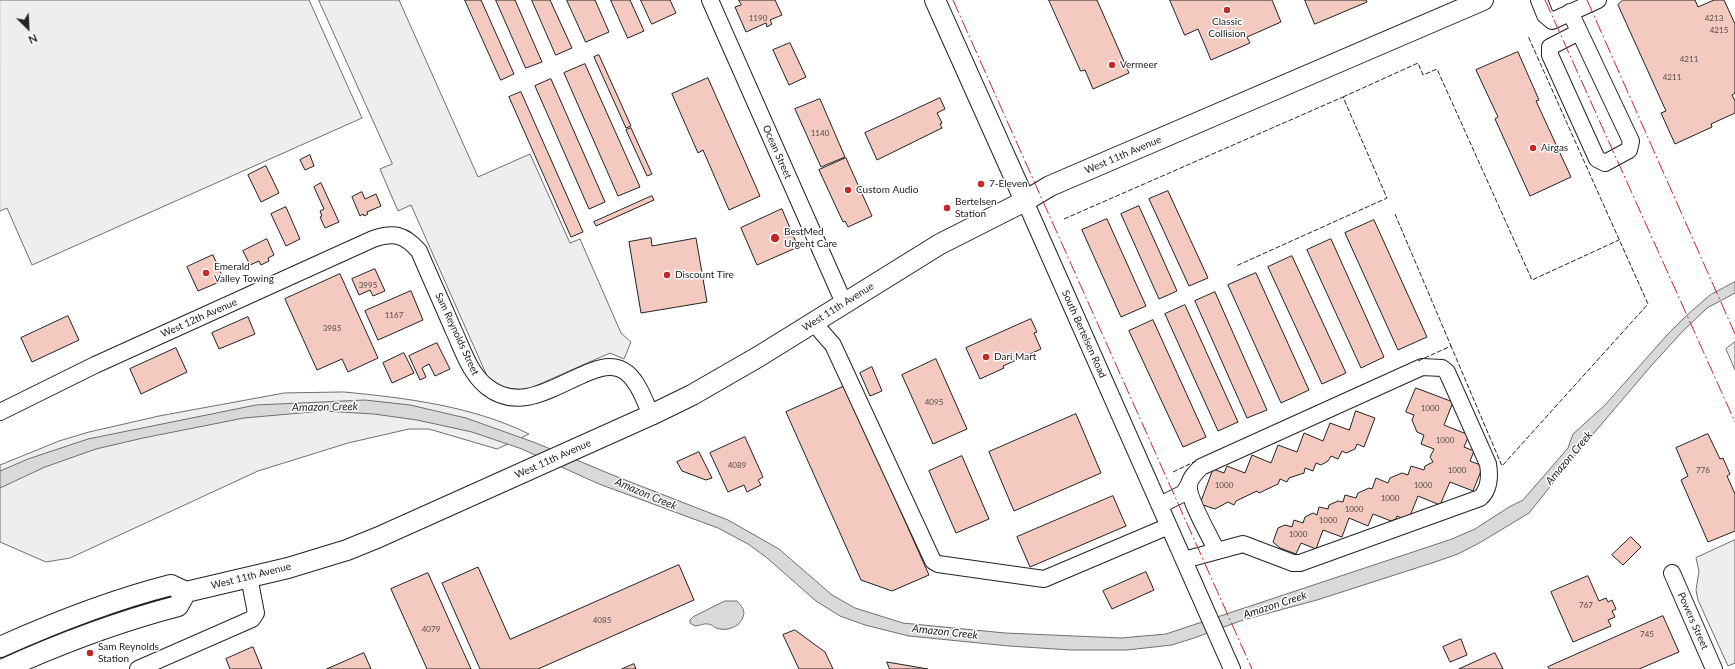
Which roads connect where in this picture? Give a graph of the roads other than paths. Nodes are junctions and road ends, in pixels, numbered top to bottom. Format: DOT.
graph roads {
  1 [pos="710,0"];
  2 [pos="935,0"];
  3 [pos="1539,0"];
  4 [pos="1598,0"];
  5 [pos="1470,3"];
  6 [pos="1570,12"];
  7 [pos="1580,32"];
  8 [pos="1025,200"];
  9 [pos="400,236"];
  10 [pos="844,303"];
  11 [pos="813,322"];
  12 [pos="0,412"];
  13 [pos="651,415"];
  14 [pos="1188,491"];
  15 [pos="1160,506"];
  16 [pos="1169,526"];
  17 [pos="1217,552"];
  18 [pos="1184,560"];
  19 [pos="1672,573"];
  20 [pos="249,577"];
  21 [pos="186,592"];
  22 [pos="0,647"];
  23 [pos="4,669"];
  24 [pos="138,669"];
  25 [pos="1232,669"];
  26 [pos="1714,669"];
  1 -- 10 [label="street, Ocean Street"];
  2 -- 8 [label="main road, South Bertelsen Road"];
  3 -- 6 [label="street"];
  4 -- 6 [label="street"];
  5 -- 8 [label="main road, West 11th Avenue"];
  6 -- 7 [label="street"];
  7 -- 7 [label="street"];
  8 -- 10 [label="main road, West 11th Avenue"];
  8 -- 15 [label="street, South Bertelsen Road"];
  9 -- 12 [label="street, West 12th Avenue"];
  9 -- 13 [label="street, Sam Reynolds Street"];
  10 -- 11 [label="main road, West 11th Avenue"];
  11 -- 13 [label="main road, West 11th Avenue"];
  11 -- 16 [label="street"];
  13 -- 20 [label="main road, West 11th Avenue"];
  14 -- 15 [label="street"];
  14 -- 17 [label="street"];
  14 -- 17 [label="street"];
  15 -- 16 [label="street, South Bertelsen Road"];
  16 -- 18 [label="street, South Bertelsen Road"];
  17 -- 18 [label="street"];
  18 -- 25 [label="street, South Bertelsen Road"];
  19 -- 26 [label="street, Powers Street"];
  20 -- 21 [label="main road, West 11th Avenue"];
  20 -- 24 [label="street"];
  21 -- 22 [label="main road"];
  21 -- 23 [label="main road"];
}
